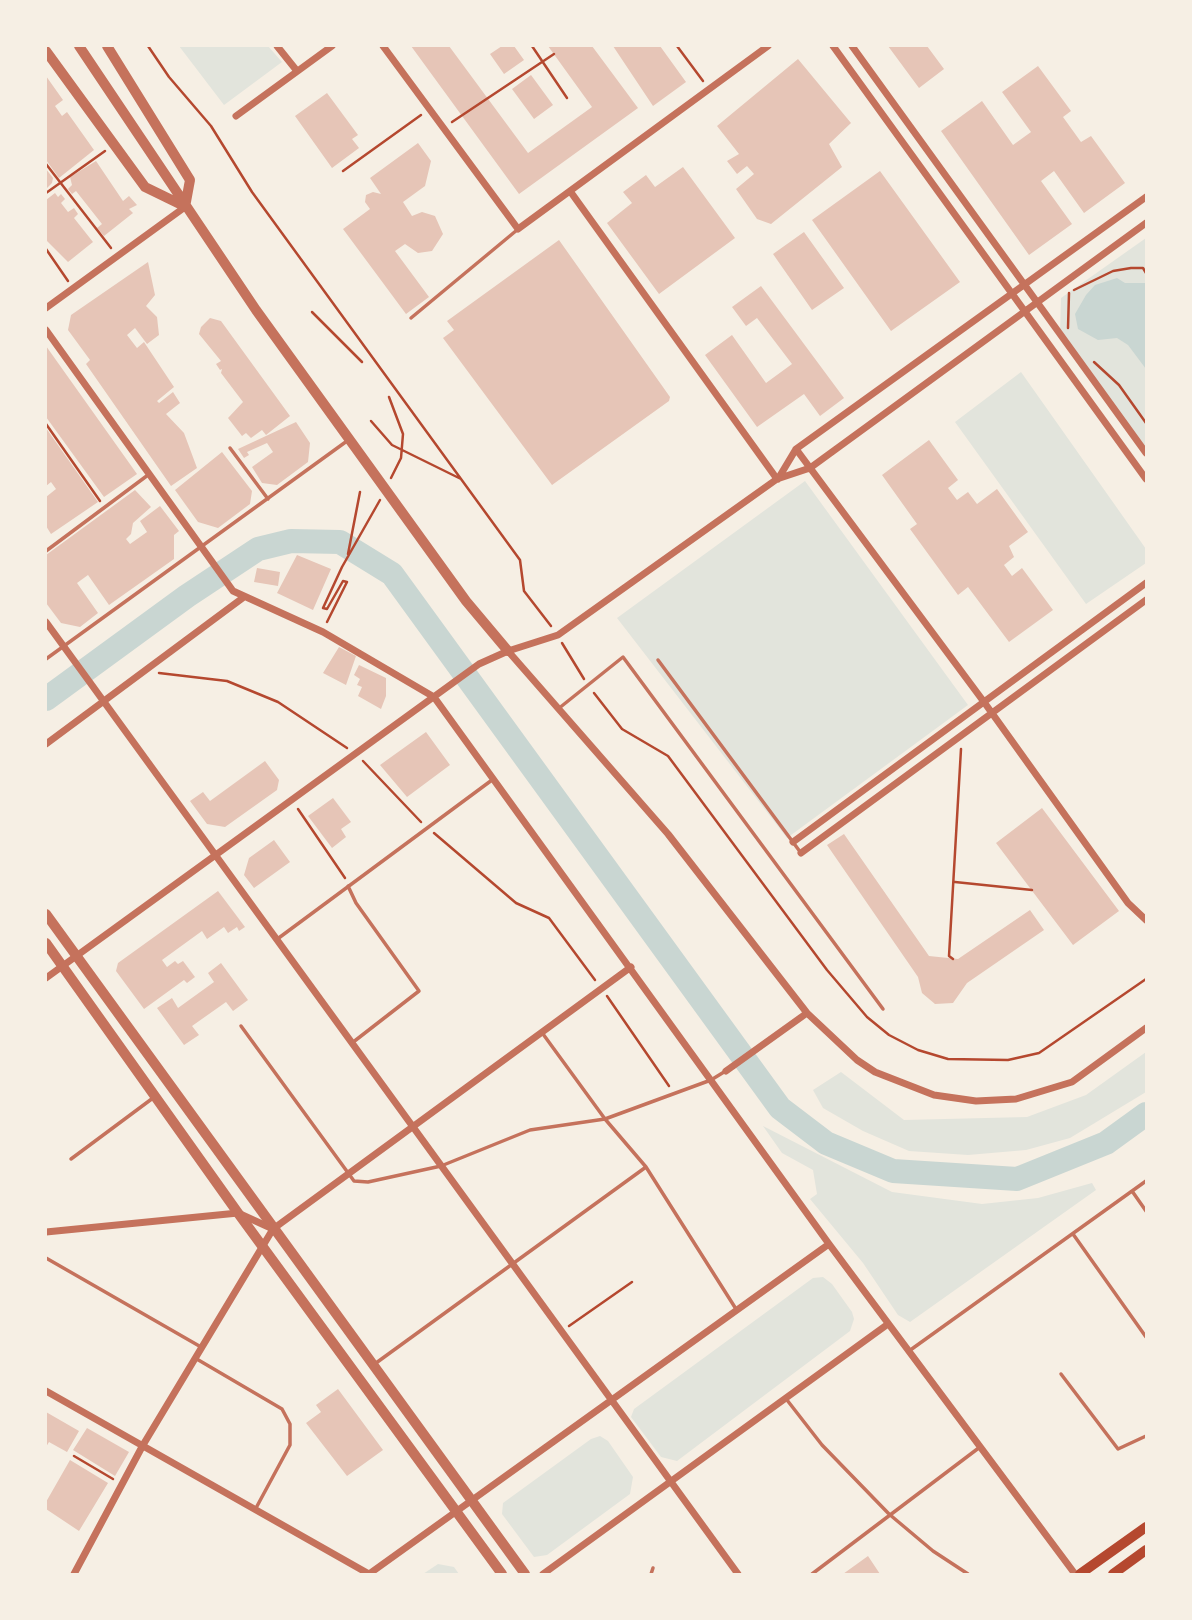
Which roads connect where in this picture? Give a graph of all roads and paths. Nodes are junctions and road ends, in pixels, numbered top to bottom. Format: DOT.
graph roads {
  1 [pos="79,46"];
  2 [pos="107,46"];
  3 [pos="148,46"];
  4 [pos="277,46"];
  5 [pos="332,46"];
  6 [pos="383,46"];
  7 [pos="532,46"];
  8 [pos="677,46"];
  9 [pos="768,46"];
  10 [pos="833,46"];
  11 [pos="852,46"];
  12 [pos="46,51"];
  13 [pos="554,54"];
  14 [pos="543,60"];
  15 [pos="297,71"];
  16 [pos="709,89"];
  17 [pos="567,98"];
  18 [pos="430,109"];
  19 [pos="236,116"];
  20 [pos="443,128"];
  21 [pos="113,145"];
  22 [pos="46,164"];
  23 [pos="343,171"];
  24 [pos="60,182"];
  25 [pos="570,191"];
  26 [pos="46,192"];
  27 [pos="1146,197"];
  28 [pos="185,207"];
  29 [pos="1146,223"];
  30 [pos="518,229"];
  31 [pos="46,250"];
  32 [pos="118,256"];
  33 [pos="1146,273"];
  34 [pos="1026,286"];
  35 [pos="73,288"];
  36 [pos="1013,295"];
  37 [pos="1038,302"];
  38 [pos="46,307"];
  39 [pos="1025,311"];
  40 [pos="312,312"];
  41 [pos="411,318"];
  42 [pos="46,330"];
  43 [pos="1066,339"];
  44 [pos="1092,359"];
  45 [pos="362,362"];
  46 [pos="388,397"];
  47 [pos="371,421"];
  48 [pos="1146,423"];
  49 [pos="46,424"];
  50 [pos="348,439"];
  51 [pos="230,448"];
  52 [pos="796,449"];
  53 [pos="1146,453"];
  54 [pos="810,468"];
  55 [pos="148,475"];
  56 [pos="461,479"];
  57 [pos="777,479"];
  58 [pos="1146,479"];
  59 [pos="387,486"];
  60 [pos="360,492"];
  61 [pos="381,498"];
  62 [pos="268,499"];
  63 [pos="104,507"];
  64 [pos="201,548"];
  65 [pos="46,551"];
  66 [pos="348,557"];
  67 [pos="1146,583"];
  68 [pos="244,597"];
  69 [pos="1146,600"];
  70 [pos="539,611"];
  71 [pos="46,622"];
  72 [pos="323,632"];
  73 [pos="63,646"];
  74 [pos="508,650"];
  75 [pos="571,657"];
  76 [pos="46,659"];
  77 [pos="658,660"];
  78 [pos="145,672"];
  79 [pos="588,685"];
  80 [pos="434,697"];
  81 [pos="103,701"];
  82 [pos="984,702"];
  83 [pos="558,709"];
  84 [pos="992,713"];
  85 [pos="962,735"];
  86 [pos="46,744"];
  87 [pos="356,753"];
  88 [pos="494,779"];
  89 [pos="291,800"];
  90 [pos="427,828"];
  91 [pos="793,842"];
  92 [pos="801,853"];
  93 [pos="215,856"];
  94 [pos="954,882"];
  95 [pos="348,886"];
  96 [pos="1032,890"];
  97 [pos="46,914"];
  98 [pos="1146,920"];
  99 [pos="276,940"];
  100 [pos="46,943"];
  101 [pos="75,956"];
  102 [pos="953,959"];
  103 [pos="62,965"];
  104 [pos="631,967"];
  105 [pos="46,978"];
  106 [pos="1146,979"];
  107 [pos="601,989"];
  108 [pos="883,1009"];
  109 [pos="807,1013"];
  110 [pos="241,1026"];
  111 [pos="1146,1027"];
  112 [pos="543,1034"];
  113 [pos="352,1044"];
  114 [pos="726,1070"];
  115 [pos="711,1080"];
  116 [pos="674,1093"];
  117 [pos="156,1096"];
  118 [pos="605,1119"];
  119 [pos="412,1127"];
  120 [pos="71,1159"];
  121 [pos="440,1166"];
  122 [pos="646,1167"];
  123 [pos="348,1173"];
  124 [pos="1146,1181"];
  125 [pos="1132,1191"];
  126 [pos="1146,1211"];
  127 [pos="238,1213"];
  128 [pos="273,1228"];
  129 [pos="46,1232"];
  130 [pos="1073,1234"];
  131 [pos="263,1244"];
  132 [pos="829,1244"];
  133 [pos="46,1258"];
  134 [pos="512,1264"];
  135 [pos="632,1282"];
  136 [pos="737,1310"];
  137 [pos="888,1324"];
  138 [pos="561,1332"];
  139 [pos="1146,1337"];
  140 [pos="201,1347"];
  141 [pos="909,1351"];
  142 [pos="195,1358"];
  143 [pos="373,1365"];
  144 [pos="1061,1374"];
  145 [pos="46,1391"];
  146 [pos="786,1398"];
  147 [pos="612,1401"];
  148 [pos="1146,1436"];
  149 [pos="143,1446"];
  150 [pos="980,1447"];
  151 [pos="74,1456"];
  152 [pos="671,1482"];
  153 [pos="124,1485"];
  154 [pos="472,1502"];
  155 [pos="256,1508"];
  156 [pos="457,1513"];
  157 [pos="889,1514"];
  158 [pos="1146,1527"];
  159 [pos="1146,1550"];
  160 [pos="653,1569"];
  161 [pos="74,1574"];
  162 [pos="369,1574"];
  163 [pos="502,1574"];
  164 [pos="525,1574"];
  165 [pos="543,1574"];
  166 [pos="651,1574"];
  167 [pos="738,1574"];
  168 [pos="812,1574"];
  169 [pos="968,1574"];
  170 [pos="1077,1574"];
  171 [pos="1113,1574"];
  1 -- 28 [label="street"];
  2 -- 28 [label="street"];
  3 -- 56 [label="path"];
  4 -- 15 [label="street"];
  5 -- 15 [label="street"];
  6 -- 18 [label="street"];
  7 -- 14 [label="path"];
  8 -- 16 [label="path"];
  9 -- 16 [label="street"];
  10 -- 36 [label="street"];
  11 -- 34 [label="street"];
  12 -- 21 [label="street"];
  13 -- 14 [label="path"];
  14 -- 17 [label="path"];
  14 -- 20 [label="path"];
  15 -- 19 [label="street"];
  16 -- 25 [label="street"];
  18 -- 20 [label="street"];
  18 -- 23 [label="path"];
  20 -- 30 [label="street"];
  21 -- 24 [label="path"];
  21 -- 28 [label="street"];
  22 -- 24 [label="path"];
  24 -- 26 [label="path"];
  24 -- 32 [label="path"];
  25 -- 30 [label="street"];
  25 -- 57 [label="street"];
  27 -- 34 [label="street"];
  28 -- 32 [label="street"];
  28 -- 50 [label="street"];
  29 -- 37 [label="street"];
  30 -- 41 [label="lane"];
  31 -- 35 [label="path"];
  32 -- 35 [label="street"];
  33 -- 43 [label="path"];
  34 -- 36 [label="street"];
  34 -- 37 [label="street"];
  35 -- 38 [label="street"];
  36 -- 39 [label="street"];
  36 -- 52 [label="street"];
  37 -- 39 [label="street"];
  37 -- 53 [label="street"];
  39 -- 54 [label="street"];
  39 -- 58 [label="street"];
  40 -- 45 [label="path"];
  42 -- 55 [label="street"];
  44 -- 48 [label="path"];
  46 -- 59 [label="path"];
  47 -- 56 [label="path"];
  49 -- 63 [label="path"];
  50 -- 62 [label="lane"];
  50 -- 74 [label="street"];
  51 -- 62 [label="lane"];
  52 -- 54 [label="street"];
  52 -- 57 [label="street"];
  54 -- 57 [label="street"];
  54 -- 82 [label="street"];
  55 -- 63 [label="lane"];
  55 -- 64 [label="street"];
  56 -- 70 [label="path"];
  57 -- 74 [label="street"];
  60 -- 66 [label="path"];
  61 -- 66 [label="path"];
  62 -- 64 [label="lane"];
  63 -- 65 [label="lane"];
  64 -- 68 [label="street"];
  64 -- 73 [label="lane"];
  66 -- 72 [label="path"];
  67 -- 82 [label="street"];
  68 -- 72 [label="street"];
  68 -- 78 [label="street"];
  69 -- 84 [label="street"];
  71 -- 73 [label="street"];
  72 -- 80 [label="street"];
  73 -- 76 [label="lane"];
  73 -- 81 [label="street"];
  74 -- 80 [label="street"];
  74 -- 83 [label="street"];
  75 -- 79 [label="path"];
  77 -- 91 [label="lane"];
  78 -- 81 [label="street"];
  78 -- 87 [label="path"];
  79 -- 83 [label="lane"];
  79 -- 106 [label="path"];
  79 -- 108 [label="lane"];
  80 -- 87 [label="street"];
  80 -- 88 [label="street"];
  81 -- 86 [label="street"];
  81 -- 93 [label="street"];
  82 -- 84 [label="street"];
  82 -- 91 [label="street"];
  83 -- 109 [label="street"];
  84 -- 85 [label="street"];
  84 -- 98 [label="street"];
  85 -- 92 [label="street"];
  85 -- 94 [label="path"];
  87 -- 89 [label="street"];
  87 -- 90 [label="path"];
  88 -- 90 [label="lane"];
  88 -- 104 [label="street"];
  89 -- 93 [label="street"];
  89 -- 95 [label="path"];
  90 -- 95 [label="lane"];
  90 -- 107 [label="path"];
  91 -- 92 [label="lane"];
  93 -- 99 [label="street"];
  93 -- 101 [label="street"];
  94 -- 96 [label="path"];
  94 -- 102 [label="path"];
  95 -- 99 [label="lane"];
  95 -- 113 [label="lane"];
  97 -- 101 [label="street"];
  99 -- 113 [label="street"];
  100 -- 103 [label="street"];
  101 -- 103 [label="street"];
  101 -- 128 [label="street"];
  103 -- 105 [label="street"];
  103 -- 117 [label="street"];
  104 -- 107 [label="street"];
  104 -- 115 [label="street"];
  107 -- 112 [label="street"];
  107 -- 116 [label="path"];
  109 -- 111 [label="street"];
  109 -- 114 [label="street"];
  110 -- 123 [label="lane"];
  112 -- 118 [label="lane"];
  112 -- 119 [label="street"];
  113 -- 119 [label="street"];
  114 -- 115 [label="lane"];
  115 -- 116 [label="lane"];
  115 -- 132 [label="street"];
  116 -- 118 [label="lane"];
  117 -- 120 [label="lane"];
  117 -- 127 [label="street"];
  118 -- 121 [label="lane"];
  118 -- 122 [label="lane"];
  119 -- 121 [label="street"];
  119 -- 123 [label="street"];
  121 -- 123 [label="lane"];
  121 -- 134 [label="street"];
  122 -- 134 [label="lane"];
  122 -- 136 [label="lane"];
  123 -- 128 [label="street"];
  124 -- 125 [label="lane"];
  125 -- 126 [label="lane"];
  125 -- 130 [label="lane"];
  127 -- 128 [label="street"];
  127 -- 129 [label="street"];
  127 -- 131 [label="street"];
  128 -- 131 [label="street"];
  128 -- 143 [label="street"];
  130 -- 139 [label="lane"];
  130 -- 141 [label="lane"];
  131 -- 140 [label="street"];
  131 -- 156 [label="street"];
  132 -- 136 [label="street"];
  132 -- 137 [label="street"];
  133 -- 140 [label="lane"];
  134 -- 138 [label="street"];
  134 -- 143 [label="lane"];
  135 -- 138 [label="path"];
  136 -- 147 [label="street"];
  137 -- 141 [label="street"];
  137 -- 146 [label="street"];
  138 -- 147 [label="street"];
  140 -- 142 [label="street"];
  141 -- 150 [label="street"];
  142 -- 149 [label="street"];
  142 -- 155 [label="lane"];
  143 -- 154 [label="street"];
  144 -- 148 [label="lane"];
  145 -- 149 [label="street"];
  146 -- 152 [label="street"];
  146 -- 157 [label="lane"];
  147 -- 152 [label="street"];
  147 -- 154 [label="street"];
  149 -- 153 [label="street"];
  149 -- 155 [label="street"];
  150 -- 157 [label="lane"];
  150 -- 170 [label="street"];
  151 -- 153 [label="path"];
  152 -- 165 [label="street"];
  152 -- 167 [label="street"];
  153 -- 161 [label="street"];
  154 -- 156 [label="street"];
  154 -- 164 [label="street"];
  155 -- 162 [label="street"];
  156 -- 162 [label="street"];
  156 -- 163 [label="street"];
  157 -- 168 [label="lane"];
  157 -- 169 [label="lane"];
  158 -- 170 [label="main road"];
  159 -- 171 [label="main road"];
  160 -- 166 [label="lane"];
}
